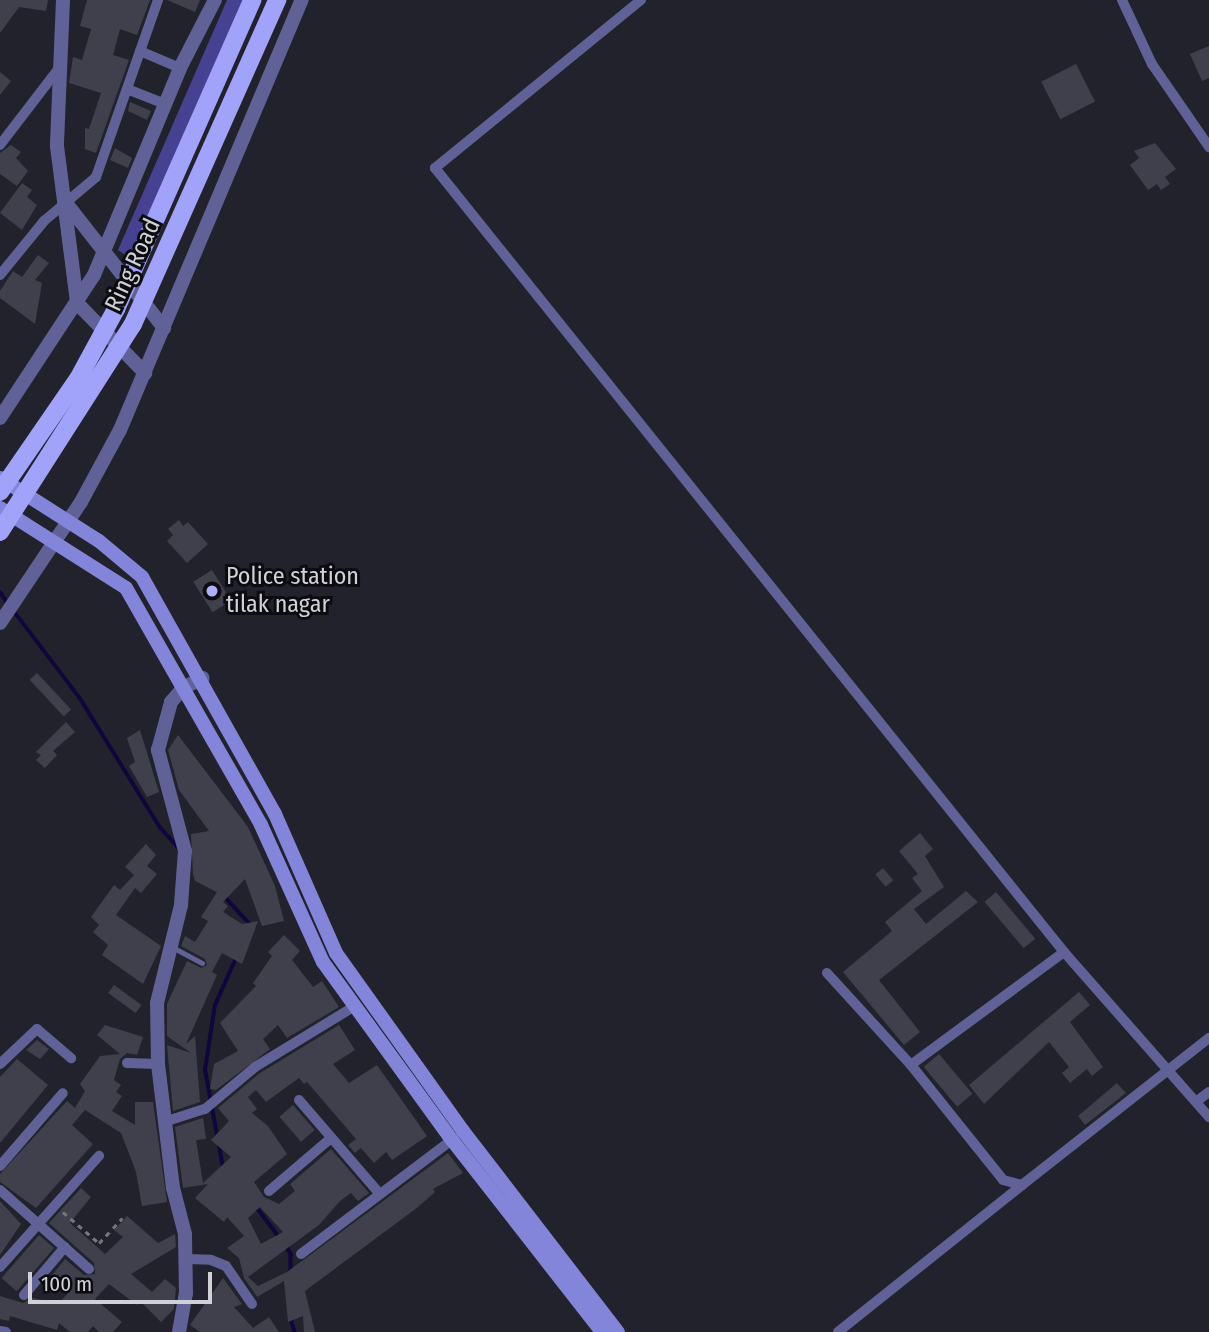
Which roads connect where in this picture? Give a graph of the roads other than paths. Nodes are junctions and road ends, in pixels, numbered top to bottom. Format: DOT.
graph roads {
  1 [pos="72,0"];
  2 [pos="158,0"];
  3 [pos="215,0"];
  4 [pos="253,0"];
  5 [pos="277,0"];
  6 [pos="302,0"];
  7 [pos="641,0"];
  8 [pos="1122,0"];
  9 [pos="62,6"];
  10 [pos="140,51"];
  11 [pos="59,68"];
  12 [pos="180,68"];
  13 [pos="127,89"];
  14 [pos="165,104"];
  15 [pos="0,145"];
  16 [pos="1209,147"];
  17 [pos="66,203"];
  18 [pos="104,254"];
  19 [pos="0,275"];
  20 [pos="77,303"];
  21 [pos="164,328"];
  22 [pos="145,373"];
  23 [pos="0,418"];
  24 [pos="0,478"];
  25 [pos="0,492"];
  26 [pos="0,508"];
  27 [pos="68,522"];
  28 [pos="0,532"];
  29 [pos="54,543"];
  30 [pos="3,619"];
  31 [pos="202,678"];
  32 [pos="183,688"];
  33 [pos="169,946"];
  34 [pos="1064,952"];
  35 [pos="202,963"];
  36 [pos="827,973"];
  37 [pos="355,1006"];
  38 [pos="1209,1038"];
  39 [pos="71,1058"];
  40 [pos="127,1063"];
  41 [pos="0,1064"];
  42 [pos="158,1064"];
  43 [pos="911,1065"];
  44 [pos="1171,1068"];
  45 [pos="1209,1092"];
  46 [pos="64,1093"];
  47 [pos="299,1100"];
  48 [pos="1197,1101"];
  49 [pos="1209,1117"];
  50 [pos="167,1121"];
  51 [pos="331,1138"];
  52 [pos="452,1140"];
  53 [pos="99,1156"];
  54 [pos="0,1166"];
  55 [pos="1022,1185"];
  56 [pos="0,1190"];
  57 [pos="268,1191"];
  58 [pos="379,1193"];
  59 [pos="38,1224"];
  60 [pos="65,1247"];
  61 [pos="300,1254"];
  62 [pos="187,1259"];
  63 [pos="0,1267"];
  64 [pos="89,1269"];
  65 [pos="24,1294"];
  66 [pos="253,1304"];
  67 [pos="0,1331"];
  68 [pos="6,1332"];
  69 [pos="179,1332"];
  70 [pos="602,1332"];
  71 [pos="618,1332"];
  72 [pos="838,1332"];
  1 -- 9 [label="street"];
  2 -- 10 [label="street"];
  3 -- 12 [label="street"];
  4 -- 25 [label="main road, bridge"];
  5 -- 28 [label="main road, Ring Road, bridge"];
  6 -- 21 [label="street"];
  7 -- 34 [label="street"];
  8 -- 16 [label="street"];
  9 -- 11 [label="street"];
  10 -- 12 [label="street"];
  10 -- 13 [label="street"];
  11 -- 15 [label="street"];
  11 -- 17 [label="street"];
  12 -- 14 [label="street"];
  13 -- 14 [label="street"];
  13 -- 17 [label="street"];
  14 -- 18 [label="street"];
  17 -- 18 [label="street"];
  17 -- 19 [label="street"];
  17 -- 20 [label="street"];
  18 -- 20 [label="street"];
  18 -- 21 [label="street"];
  20 -- 22 [label="street"];
  20 -- 23 [label="street"];
  21 -- 22 [label="street"];
  22 -- 27 [label="street"];
  24 -- 27 [label="main road"];
  26 -- 29 [label="main road"];
  27 -- 29 [label="street"];
  27 -- 31 [label="main road"];
  29 -- 30 [label="street"];
  29 -- 32 [label="main road"];
  31 -- 32 [label="street"];
  31 -- 71 [label="main road"];
  32 -- 33 [label="street"];
  32 -- 37 [label="main road"];
  33 -- 35 [label="lane"];
  33 -- 42 [label="street"];
  34 -- 43 [label="street"];
  34 -- 44 [label="street"];
  36 -- 43 [label="street"];
  37 -- 50 [label="street"];
  37 -- 52 [label="main road"];
  38 -- 44 [label="street"];
  39 -- 41 [label="street"];
  40 -- 42 [label="street"];
  42 -- 50 [label="street"];
  43 -- 55 [label="street"];
  44 -- 48 [label="street"];
  44 -- 55 [label="street"];
  45 -- 48 [label="street"];
  46 -- 54 [label="street"];
  47 -- 51 [label="street"];
  48 -- 49 [label="street"];
  50 -- 62 [label="street"];
  51 -- 57 [label="street"];
  51 -- 58 [label="street"];
  52 -- 58 [label="street"];
  52 -- 70 [label="main road"];
  53 -- 59 [label="street"];
  55 -- 72 [label="street"];
  56 -- 59 [label="street"];
  58 -- 61 [label="street"];
  59 -- 60 [label="street"];
  59 -- 63 [label="street"];
  60 -- 64 [label="street"];
  60 -- 65 [label="street"];
  62 -- 66 [label="street"];
  62 -- 69 [label="street"];
  67 -- 68 [label="street"];
}
